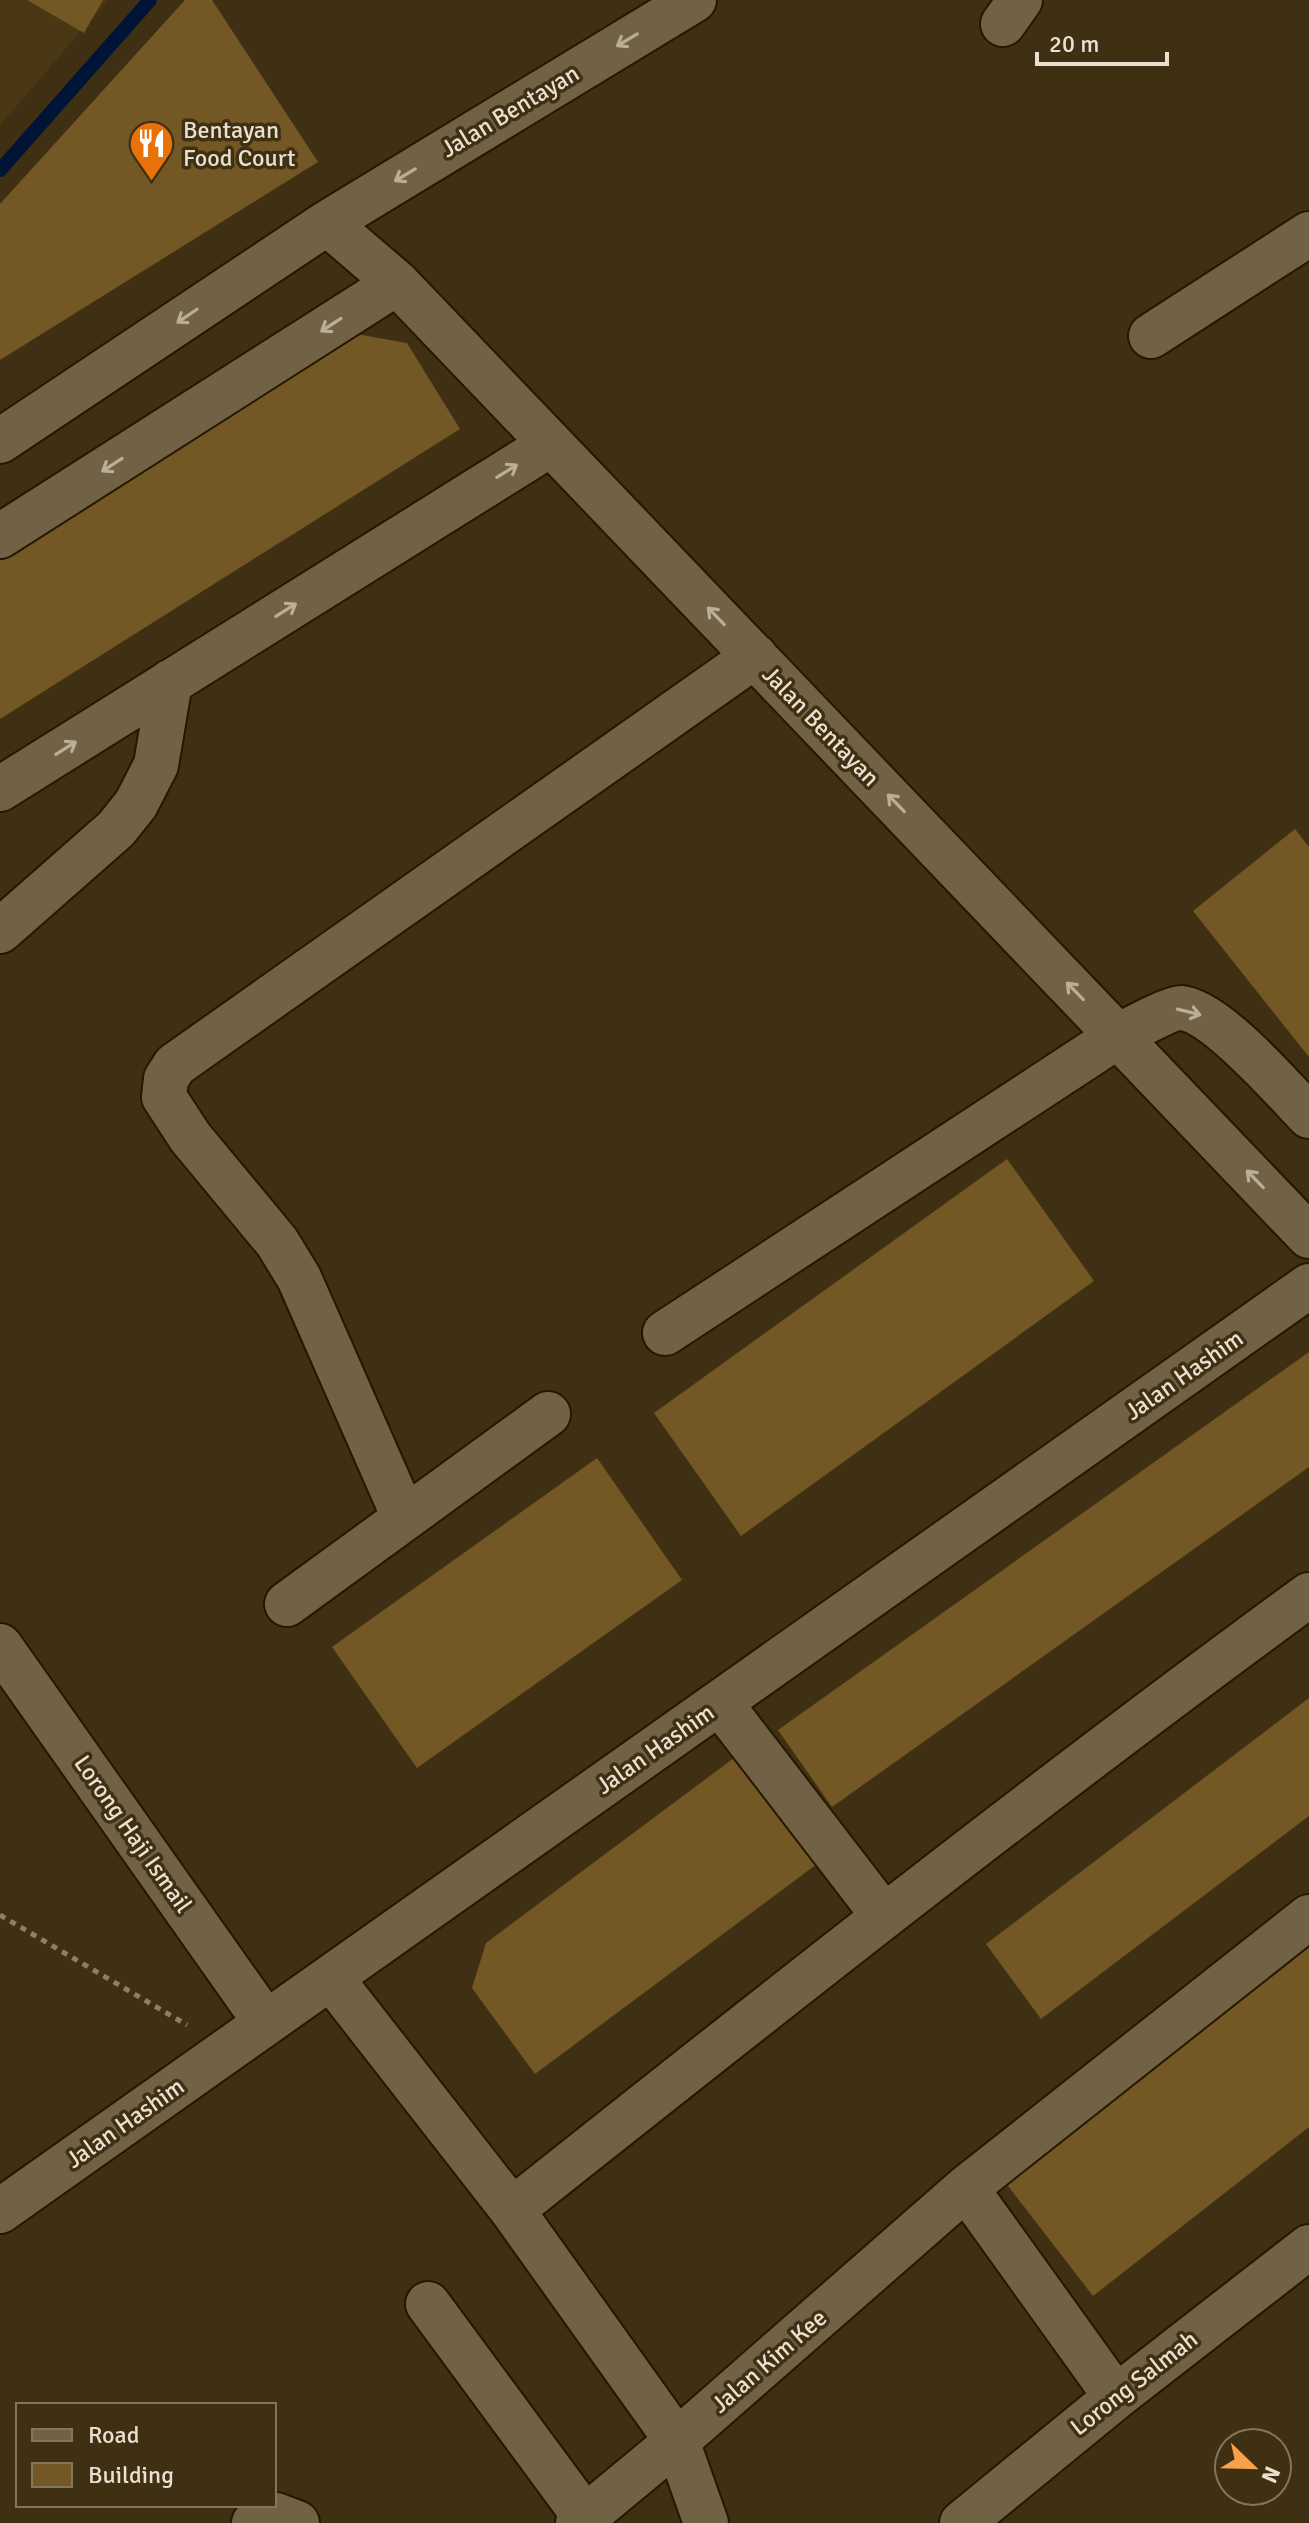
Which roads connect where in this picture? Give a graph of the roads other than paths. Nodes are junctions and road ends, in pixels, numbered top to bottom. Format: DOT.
graph roads {
  1 [pos="694,0"];
  2 [pos="327,223"];
  3 [pos="1309,234"];
  4 [pos="397,283"];
  5 [pos="1151,336"];
  6 [pos="0,441"];
  7 [pos="551,444"];
  8 [pos="0,536"];
  9 [pos="755,656"];
  10 [pos="170,682"];
  11 [pos="0,789"];
  12 [pos="0,931"];
  13 [pos="1118,1036"];
  14 [pos="1309,1116"];
  15 [pos="1309,1236"];
  16 [pos="1309,1286"];
  17 [pos="665,1333"];
  18 [pos="548,1414"];
  19 [pos="404,1517"];
  20 [pos="1309,1595"];
  21 [pos="287,1604"];
  22 [pos="0,1646"];
  23 [pos="720,1703"];
  24 [pos="883,1915"];
  25 [pos="1309,1917"];
  26 [pos="331,1978"];
  27 [pos="266,2023"];
  28 [pos="966,2188"];
  29 [pos="512,2210"];
  30 [pos="0,2211"];
  31 [pos="1309,2247"];
  32 [pos="428,2304"];
  33 [pos="1116,2397"];
  34 [pos="677,2441"];
  35 [pos="581,2520"];
  36 [pos="254,2523"];
  37 [pos="297,2523"];
  38 [pos="706,2523"];
  39 [pos="962,2523"];
  1 -- 2 [label="street, Jalan Bentayan, one-way"];
  2 -- 4 [label="street, Jalan Bentayan"];
  2 -- 6 [label="street, Jalan Bentayan, one-way"];
  3 -- 5 [label="street"];
  4 -- 7 [label="street, Jalan Bentayan"];
  4 -- 8 [label="street, one-way"];
  9 -- 7 [label="street, Jalan Bentayan, one-way"];
  10 -- 7 [label="street, one-way"];
  13 -- 9 [label="street, Jalan Bentayan, one-way"];
  9 -- 19 [label="street"];
  11 -- 10 [label="street, one-way"];
  10 -- 12 [label="street"];
  13 -- 14 [label="street, one-way"];
  15 -- 13 [label="street, Jalan Bentayan, one-way"];
  13 -- 17 [label="street"];
  16 -- 23 [label="street, Jalan Hashim"];
  18 -- 19 [label="street"];
  19 -- 21 [label="street"];
  20 -- 24 [label="street"];
  22 -- 27 [label="street, Lorong Haji Ismail"];
  23 -- 24 [label="street"];
  23 -- 26 [label="street, Jalan Hashim"];
  24 -- 29 [label="street"];
  25 -- 28 [label="street, Jalan Kim Kee"];
  26 -- 27 [label="street, Jalan Hashim"];
  26 -- 29 [label="street"];
  27 -- 30 [label="street, Jalan Hashim"];
  28 -- 33 [label="street"];
  28 -- 34 [label="street, Jalan Kim Kee"];
  29 -- 34 [label="street"];
  31 -- 33 [label="street, Lorong Salmah"];
  32 -- 35 [label="street"];
  33 -- 39 [label="street, Lorong Salmah"];
  34 -- 35 [label="street, Jalan Kim Kee"];
  34 -- 38 [label="street"];
  36 -- 37 [label="street"];
}
